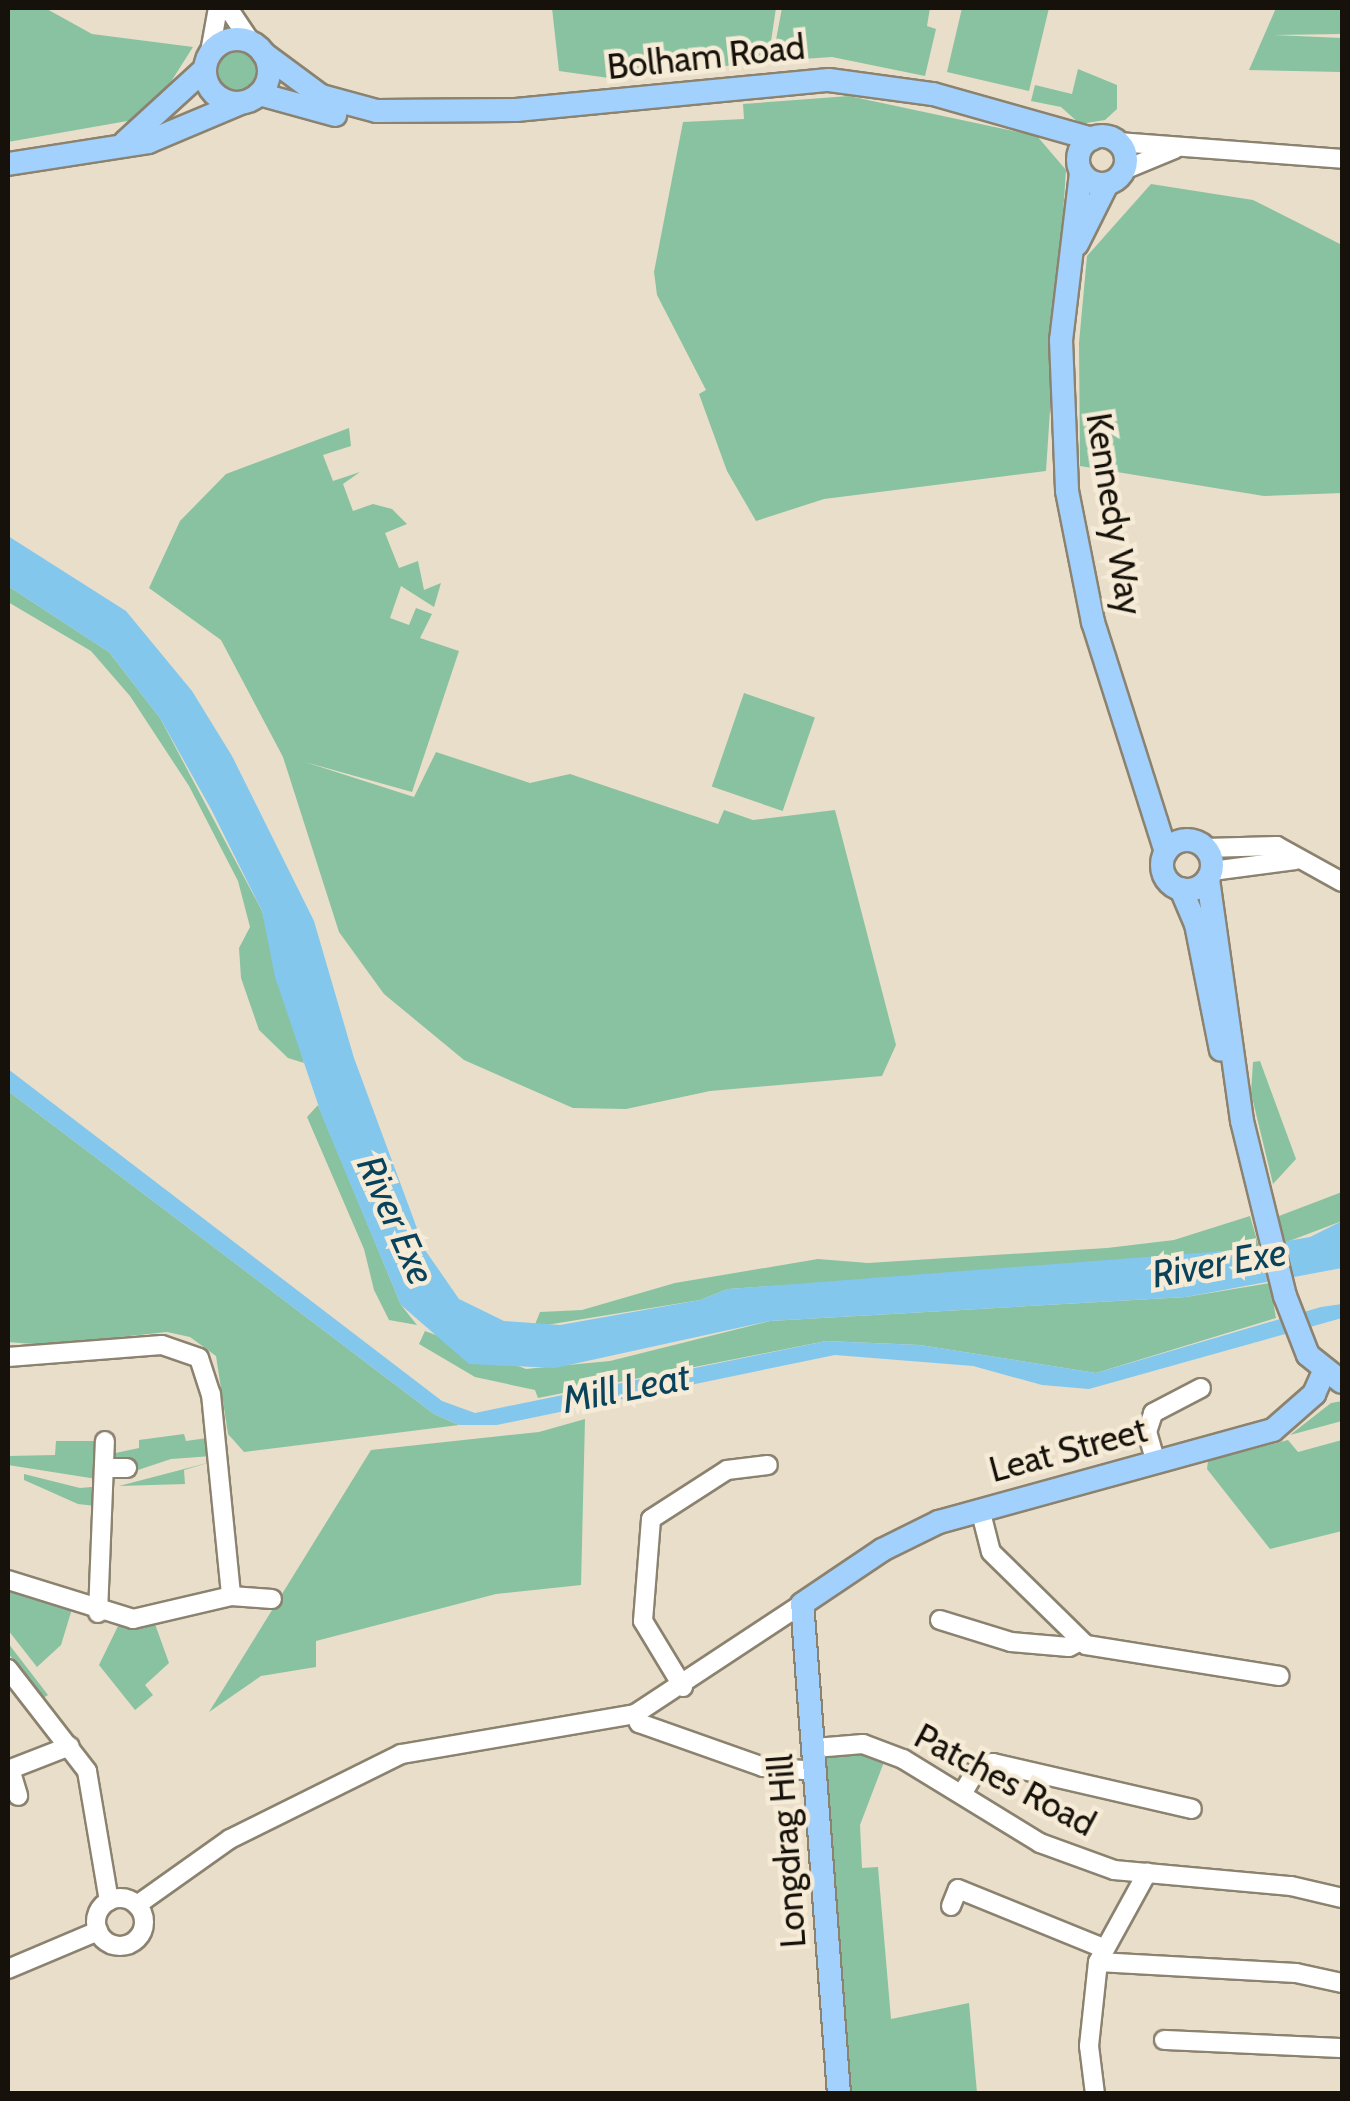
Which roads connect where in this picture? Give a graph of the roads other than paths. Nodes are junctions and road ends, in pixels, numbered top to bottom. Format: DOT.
graph roads {
  1 [pos="218,8"];
  2 [pos="228,8"];
  3 [pos="257,47"];
  4 [pos="208,60"];
  5 [pos="250,98"];
  6 [pos="377,111"];
  7 [pos="1038,120"];
  8 [pos="1092,138"];
  9 [pos="1118,142"];
  10 [pos="122,144"];
  11 [pos="1175,149"];
  12 [pos="1342,159"];
  13 [pos="18,164"];
  14 [pos="1079,166"];
  15 [pos="8,176"];
  16 [pos="1116,177"];
  17 [pos="1070,256"];
  18 [pos="1143,776"];
  19 [pos="1198,844"];
  20 [pos="1166,852"];
  21 [pos="1300,860"];
  22 [pos="1210,875"];
  23 [pos="1342,882"];
  24 [pos="1181,889"];
  25 [pos="1242,1121"];
  26 [pos="8,1357"];
  27 [pos="1333,1377"];
  28 [pos="1201,1388"];
  29 [pos="104,1440"];
  30 [pos="1156,1463"];
  31 [pos="768,1465"];
  32 [pos="106,1468"];
  33 [pos="127,1468"];
  34 [pos="980,1509"];
  35 [pos="8,1580"];
  36 [pos="231,1596"];
  37 [pos="272,1599"];
  38 [pos="802,1604"];
  39 [pos="98,1613"];
  40 [pos="940,1620"];
  41 [pos="1081,1641"];
  42 [pos="8,1669"];
  43 [pos="1280,1676"];
  44 [pos="683,1687"];
  45 [pos="634,1714"];
  46 [pos="70,1746"];
  47 [pos="816,1760"];
  48 [pos="9,1769"];
  49 [pos="962,1794"];
  50 [pos="18,1796"];
  51 [pos="1192,1810"];
  52 [pos="1146,1873"];
  53 [pos="1342,1898"];
  54 [pos="109,1901"];
  55 [pos="138,1905"];
  56 [pos="950,1906"];
  57 [pos="98,1931"];
  58 [pos="1100,1955"];
  59 [pos="8,1970"];
  60 [pos="1342,1983"];
  61 [pos="1164,2040"];
  62 [pos="1342,2048"];
  63 [pos="839,2094"];
  64 [pos="1094,2094"];
  1 -- 4 [label="street"];
  2 -- 3 [label="street"];
  3 -- 4 [label="main road"];
  3 -- 5 [label="main road"];
  3 -- 6 [label="main road, Bolham Road"];
  4 -- 5 [label="main road"];
  4 -- 10 [label="main road"];
  5 -- 6 [label="main road, Bolham Road"];
  5 -- 10 [label="main road"];
  6 -- 7 [label="main road, Bolham Road"];
  7 -- 8 [label="main road, Bolham Road"];
  7 -- 14 [label="main road, Bolham Road"];
  8 -- 9 [label="main road, Bolham Road"];
  8 -- 14 [label="main road"];
  9 -- 11 [label="street"];
  9 -- 16 [label="main road"];
  10 -- 13 [label="main road"];
  11 -- 12 [label="street"];
  11 -- 16 [label="street"];
  13 -- 15 [label="main road"];
  14 -- 16 [label="main road"];
  14 -- 17 [label="main road, Kennedy Way"];
  16 -- 17 [label="main road, Kennedy Way"];
  17 -- 18 [label="main road, Kennedy Way"];
  18 -- 19 [label="main road, Kennedy Way"];
  18 -- 20 [label="main road, Kennedy Way"];
  19 -- 20 [label="main road"];
  19 -- 21 [label="street"];
  19 -- 22 [label="main road"];
  20 -- 24 [label="main road"];
  21 -- 22 [label="street"];
  21 -- 23 [label="street"];
  22 -- 24 [label="main road"];
  22 -- 25 [label="main road"];
  24 -- 25 [label="main road"];
  25 -- 27 [label="main road"];
  26 -- 36 [label="street"];
  27 -- 30 [label="main road, Leat Street"];
  28 -- 30 [label="street"];
  29 -- 32 [label="street"];
  30 -- 34 [label="main road, Leat Street"];
  31 -- 44 [label="street"];
  32 -- 33 [label="street"];
  32 -- 39 [label="street"];
  34 -- 38 [label="main road, Leat Street"];
  34 -- 41 [label="street"];
  35 -- 39 [label="street"];
  36 -- 37 [label="street"];
  36 -- 39 [label="street"];
  38 -- 44 [label="street"];
  38 -- 47 [label="main road, Longdrag Hill"];
  40 -- 41 [label="street"];
  41 -- 43 [label="street"];
  42 -- 46 [label="street"];
  44 -- 45 [label="street"];
  45 -- 47 [label="street, Patches Road"];
  45 -- 55 [label="street"];
  46 -- 48 [label="street"];
  46 -- 54 [label="street"];
  47 -- 49 [label="street, Patches Road"];
  47 -- 63 [label="main road, Longdrag Hill"];
  48 -- 50 [label="street"];
  49 -- 51 [label="street"];
  49 -- 52 [label="street, Patches Road"];
  52 -- 53 [label="street, Patches Road"];
  52 -- 58 [label="street"];
  54 -- 55 [label="street"];
  54 -- 57 [label="street"];
  55 -- 57 [label="street"];
  56 -- 58 [label="street"];
  57 -- 59 [label="street"];
  58 -- 60 [label="street"];
  58 -- 64 [label="street"];
  61 -- 62 [label="street"];
}
